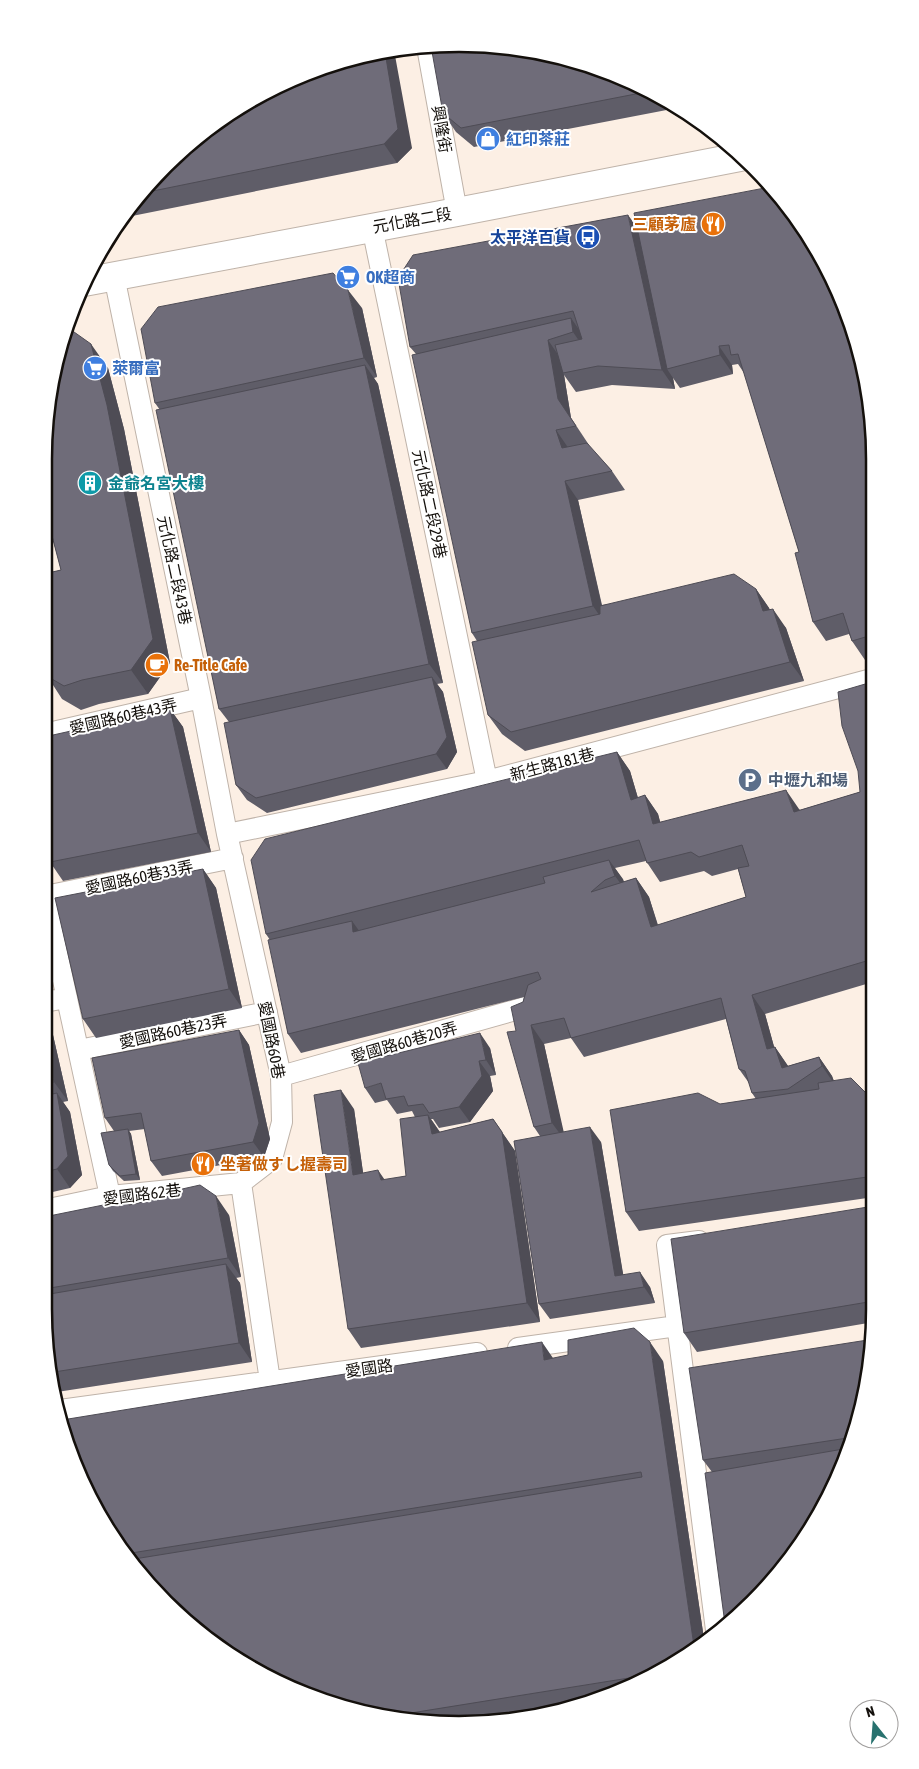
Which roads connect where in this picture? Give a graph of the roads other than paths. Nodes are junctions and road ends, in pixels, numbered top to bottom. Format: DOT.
graph roads {
  1 [pos="428,54"];
  2 [pos="733,158"];
  3 [pos="457,212"];
  4 [pos="372,227"];
  5 [pos="114,276"];
  6 [pos="94,280"];
  7 [pos="866,681"];
  8 [pos="201,698"];
  9 [pos="52,732"];
  10 [pos="487,781"];
  11 [pos="227,834"];
  12 [pos="233,858"];
  13 [pos="52,893"];
  14 [pos="52,931"];
  15 [pos="67,998"];
  16 [pos="52,1001"];
  17 [pos="526,1007"];
  18 [pos="267,1012"];
  19 [pos="79,1050"];
  20 [pos="281,1076"];
  21 [pos="241,1183"];
  22 [pos="110,1196"];
  23 [pos="52,1208"];
  24 [pos="716,1239"];
  25 [pos="677,1326"];
  26 [pos="270,1381"];
  27 [pos="65,1409"];
  28 [pos="716,1625"];
  1 -- 3 [label="lane, 興隆街"];
  2 -- 3 [label="street, 元化路二段"];
  3 -- 4 [label="street, 元化路二段"];
  4 -- 5 [label="street, 元化路二段"];
  4 -- 10 [label="lane, 元化路二段29巷"];
  5 -- 6 [label="street, 元化路二段"];
  5 -- 8 [label="lane, 元化路二段43巷"];
  7 -- 10 [label="lane, 新生路181巷"];
  8 -- 9 [label="lane, 愛國路60巷43弄"];
  8 -- 11 [label="lane, 元化路二段43巷"];
  10 -- 11 [label="lane, 新生路181巷"];
  11 -- 12 [label="lane, 愛國路60巷"];
  12 -- 13 [label="lane, 愛國路60巷33弄"];
  12 -- 18 [label="lane, 愛國路60巷"];
  14 -- 15 [label="lane"];
  15 -- 16 [label="lane"];
  15 -- 19 [label="lane"];
  17 -- 20 [label="lane, 愛國路60巷20弄"];
  18 -- 19 [label="lane, 愛國路60巷23弄"];
  18 -- 20 [label="lane, 愛國路60巷"];
  19 -- 22 [label="lane"];
  20 -- 21 [label="lane, 愛國路60巷"];
  21 -- 22 [label="lane, 愛國路62巷"];
  21 -- 26 [label="lane"];
  22 -- 23 [label="lane, 愛國路62巷"];
  24 -- 25 [label="lane"];
  25 -- 26 [label="lane, 愛國路"];
  25 -- 28 [label="lane"];
  26 -- 27 [label="lane, 愛國路"];
}
